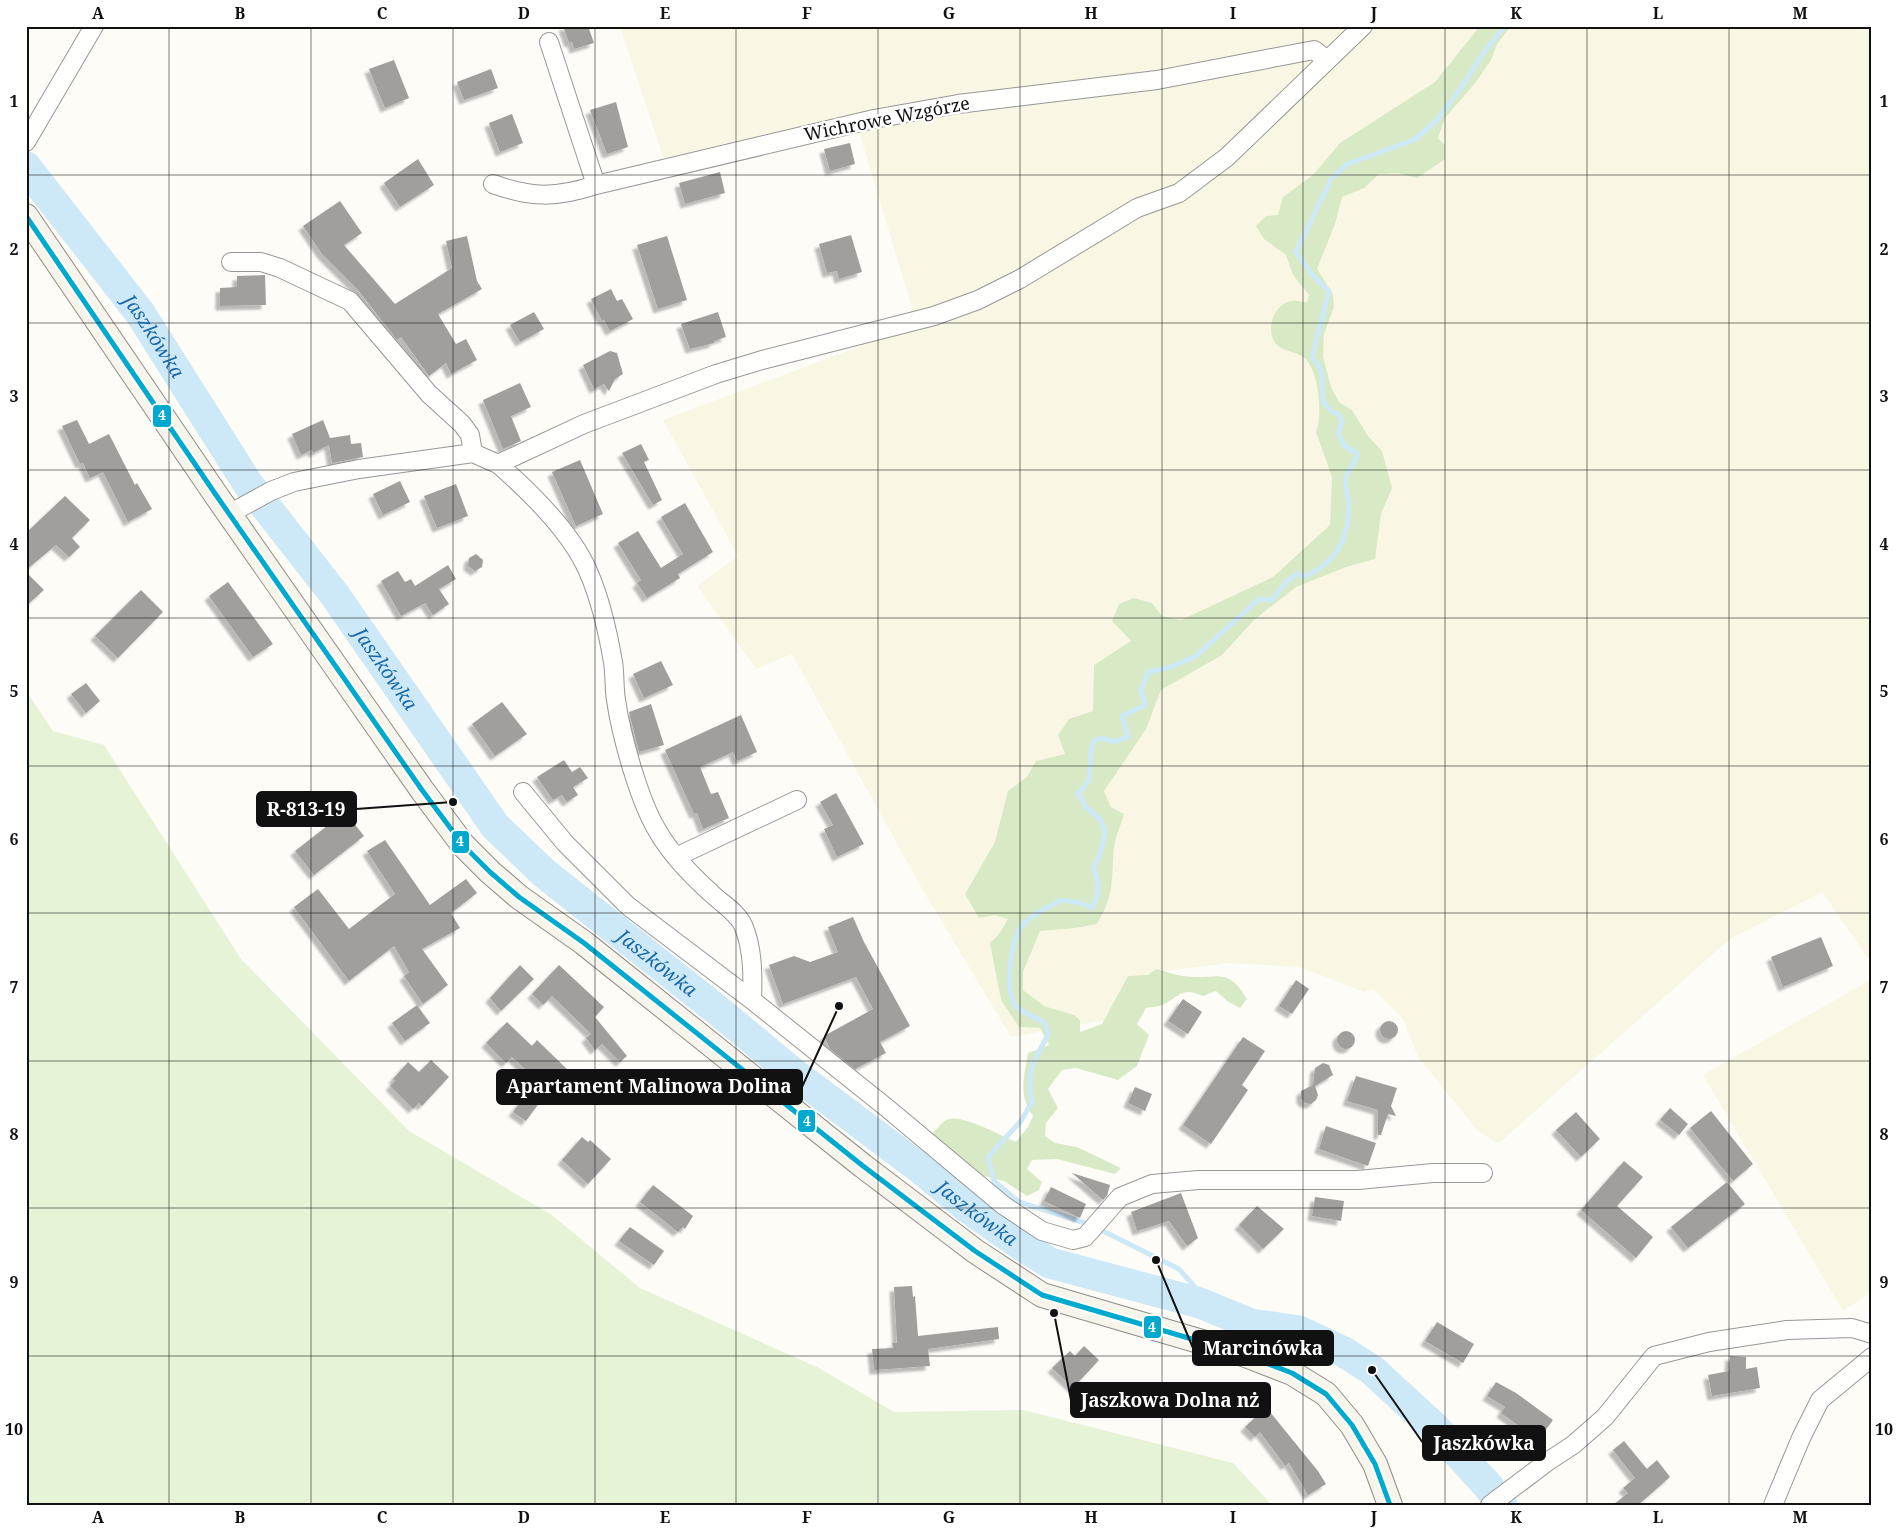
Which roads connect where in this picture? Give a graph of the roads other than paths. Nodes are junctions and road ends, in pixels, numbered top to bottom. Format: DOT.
graph roads {
  1 [pos="94,26"];
  2 [pos="1363,26"];
  3 [pos="549,42"];
  4 [pos="1326,60"];
  5 [pos="26,142"];
  6 [pos="493,184"];
  7 [pos="596,186"];
  8 [pos="26,216"];
  9 [pos="231,262"];
  10 [pos="473,453"];
  11 [pos="498,464"];
  12 [pos="239,508"];
  13 [pos="523,792"];
  14 [pos="797,800"];
  15 [pos="676,857"];
  16 [pos="752,1000"];
  17 [pos="1483,1173"];
  18 [pos="1872,1334"];
  19 [pos="1872,1358"];
  20 [pos="1390,1505"];
  21 [pos="1490,1505"];
  22 [pos="1773,1505"];
  1 -- 5 [label="street"];
  2 -- 4 [label="street"];
  3 -- 7 [label="street"];
  4 -- 7 [label="street, Wichrowe Wzgórze"];
  4 -- 11 [label="street"];
  6 -- 7 [label="street"];
  8 -- 12 [label="street"];
  9 -- 10 [label="street"];
  10 -- 11 [label="street"];
  10 -- 12 [label="street"];
  11 -- 15 [label="street"];
  12 -- 20 [label="street"];
  13 -- 16 [label="street"];
  14 -- 15 [label="street"];
  15 -- 16 [label="street"];
  16 -- 17 [label="street"];
  18 -- 21 [label="street"];
  19 -- 22 [label="street"];
}
